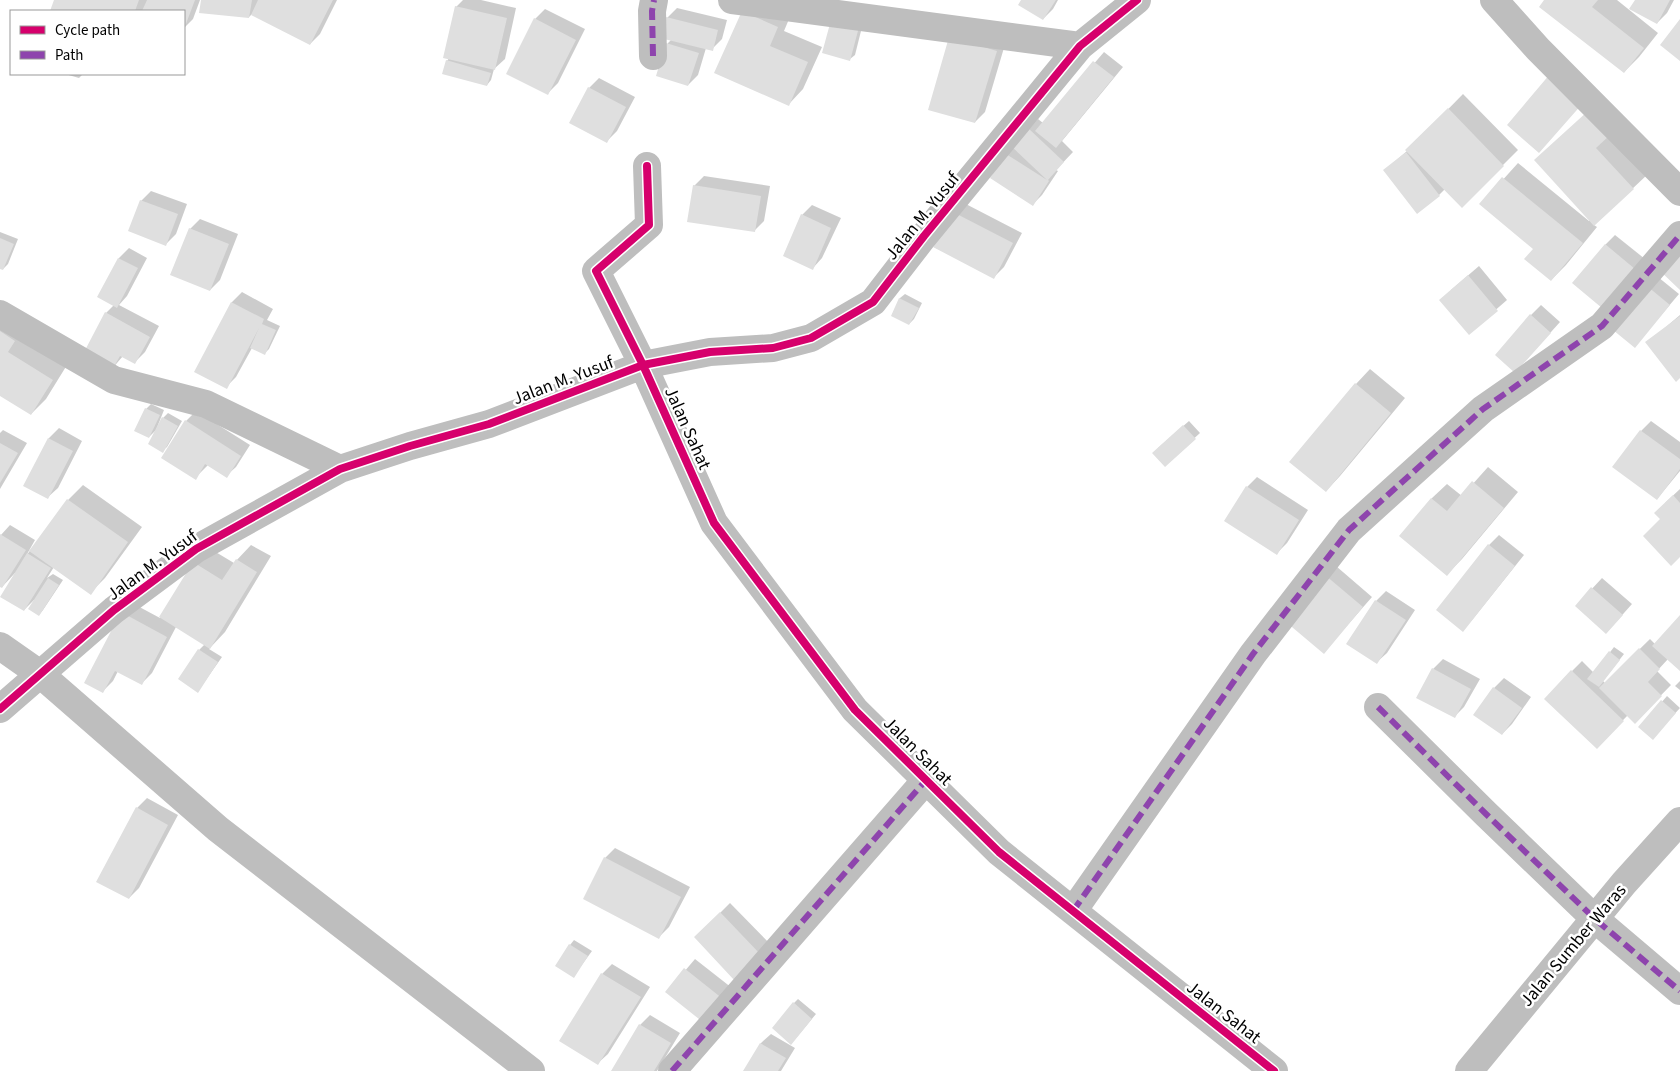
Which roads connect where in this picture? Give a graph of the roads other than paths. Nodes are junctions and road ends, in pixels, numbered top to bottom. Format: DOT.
graph roads {
  1 [pos="654,0"];
  2 [pos="732,0"];
  3 [pos="1137,0"];
  4 [pos="1494,0"];
  5 [pos="1080,46"];
  6 [pos="653,56"];
  7 [pos="647,166"];
  8 [pos="1680,192"];
  9 [pos="1680,235"];
  10 [pos="0,314"];
  11 [pos="643,365"];
  12 [pos="340,469"];
  13 [pos="0,646"];
  14 [pos="40,674"];
  15 [pos="1378,706"];
  16 [pos="0,709"];
  17 [pos="926,780"];
  18 [pos="1680,821"];
  19 [pos="1072,911"];
  20 [pos="1595,919"];
  21 [pos="1680,991"];
  22 [pos="531,1071"];
  23 [pos="672,1071"];
  24 [pos="1274,1071"];
  25 [pos="1469,1071"];
  1 -- 6 [label="street"];
  2 -- 5 [label="street"];
  3 -- 5 [label="street, Jalan M. Yusuf"];
  4 -- 8 [label="street"];
  5 -- 11 [label="street, Jalan M. Yusuf"];
  7 -- 11 [label="street, Jalan Sahat"];
  9 -- 19 [label="street"];
  10 -- 12 [label="street"];
  11 -- 12 [label="street, Jalan M. Yusuf"];
  11 -- 17 [label="street, Jalan Sahat"];
  12 -- 14 [label="street, Jalan M. Yusuf"];
  13 -- 14 [label="street"];
  14 -- 16 [label="street, Jalan M. Yusuf"];
  14 -- 22 [label="street"];
  15 -- 20 [label="street"];
  17 -- 19 [label="street, Jalan Sahat"];
  17 -- 23 [label="street"];
  18 -- 20 [label="street, Jalan Sumber Waras"];
  19 -- 24 [label="street, Jalan Sahat"];
  20 -- 21 [label="street"];
  20 -- 25 [label="street, Jalan Sumber Waras"];
}
